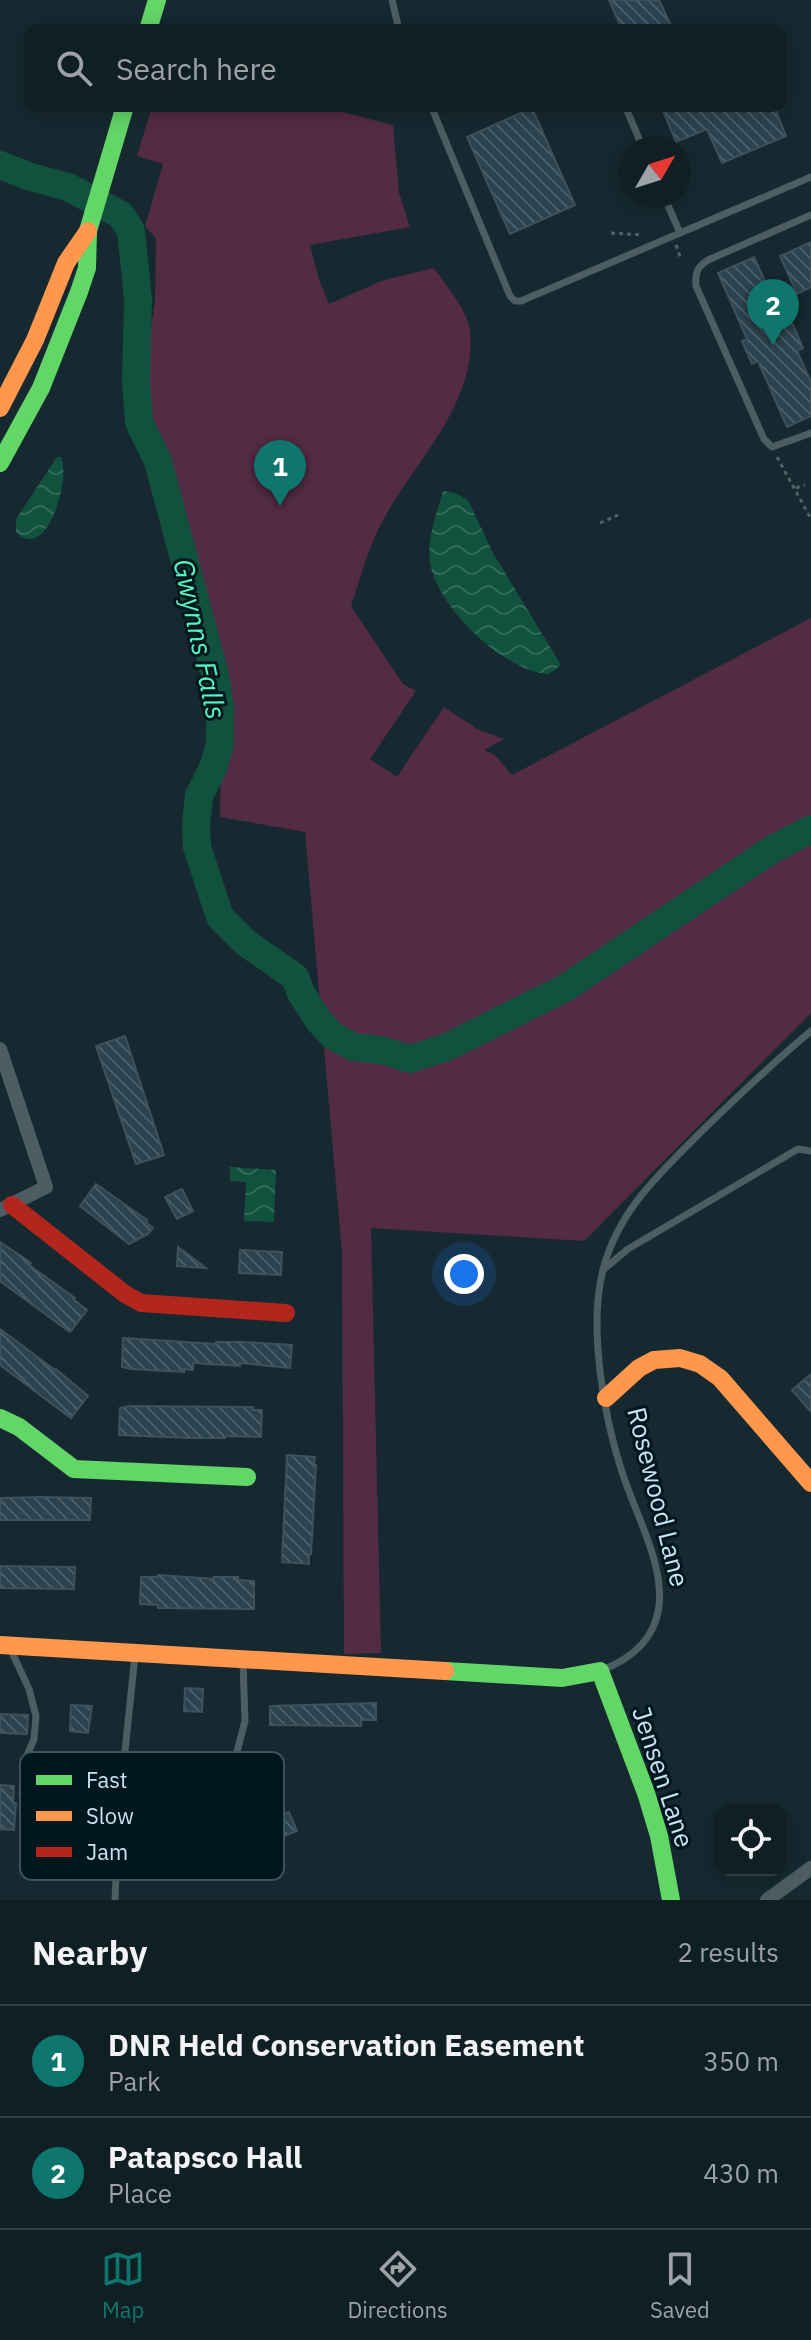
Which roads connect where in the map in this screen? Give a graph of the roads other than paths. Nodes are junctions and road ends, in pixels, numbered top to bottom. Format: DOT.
graph roads {
  1 [pos="157,0"];
  2 [pos="392,0"];
  3 [pos="150,24"];
  4 [pos="398,24"];
  5 [pos="123,112"];
  6 [pos="433,112"];
  7 [pos="628,112"];
  8 [pos="638,136"];
  9 [pos="811,177"];
  10 [pos="669,208"];
  11 [pos="811,215"];
  12 [pos="88,231"];
  13 [pos="680,233"];
  14 [pos="0,408"];
  15 [pos="811,433"];
  16 [pos="0,463"];
  17 [pos="811,1031"];
  18 [pos="0,1049"];
  19 [pos="811,1151"];
  20 [pos="6,1208"];
  21 [pos="602,1270"];
  22 [pos="286,1313"];
  23 [pos="606,1398"];
  24 [pos="0,1418"];
  25 [pos="247,1477"];
  26 [pos="811,1483"];
  27 [pos="4,1645"];
  28 [pos="136,1653"];
  29 [pos="243,1660"];
  30 [pos="600,1671"];
  31 [pos="28,1752"];
  32 [pos="125,1752"];
  33 [pos="237,1752"];
  34 [pos="811,1868"];
  35 [pos="116,1880"];
  36 [pos="115,1900"];
  37 [pos="671,1900"];
  38 [pos="767,1900"];
  1 -- 3 [label="street"];
  2 -- 4 [label="lane"];
  5 -- 12 [label="street"];
  6 -- 13 [label="lane"];
  7 -- 8 [label="lane"];
  9 -- 13 [label="lane"];
  10 -- 13 [label="lane"];
  11 -- 15 [label="lane"];
  12 -- 14 [label="street"];
  12 -- 16 [label="street"];
  17 -- 21 [label="lane, Rosewood Lane"];
  18 -- 20 [label="street"];
  19 -- 21 [label="lane"];
  20 -- 22 [label="street"];
  21 -- 23 [label="lane, Rosewood Lane"];
  23 -- 26 [label="street"];
  23 -- 30 [label="lane, Rosewood Lane"];
  24 -- 25 [label="street"];
  27 -- 28 [label="street, Rosewood Lane"];
  27 -- 31 [label="lane"];
  28 -- 29 [label="street, Rosewood Lane"];
  28 -- 32 [label="lane"];
  29 -- 30 [label="street, Rosewood Lane"];
  29 -- 33 [label="lane"];
  30 -- 37 [label="street, Jensen Lane"];
  34 -- 38 [label="street"];
  35 -- 36 [label="lane"];
}
